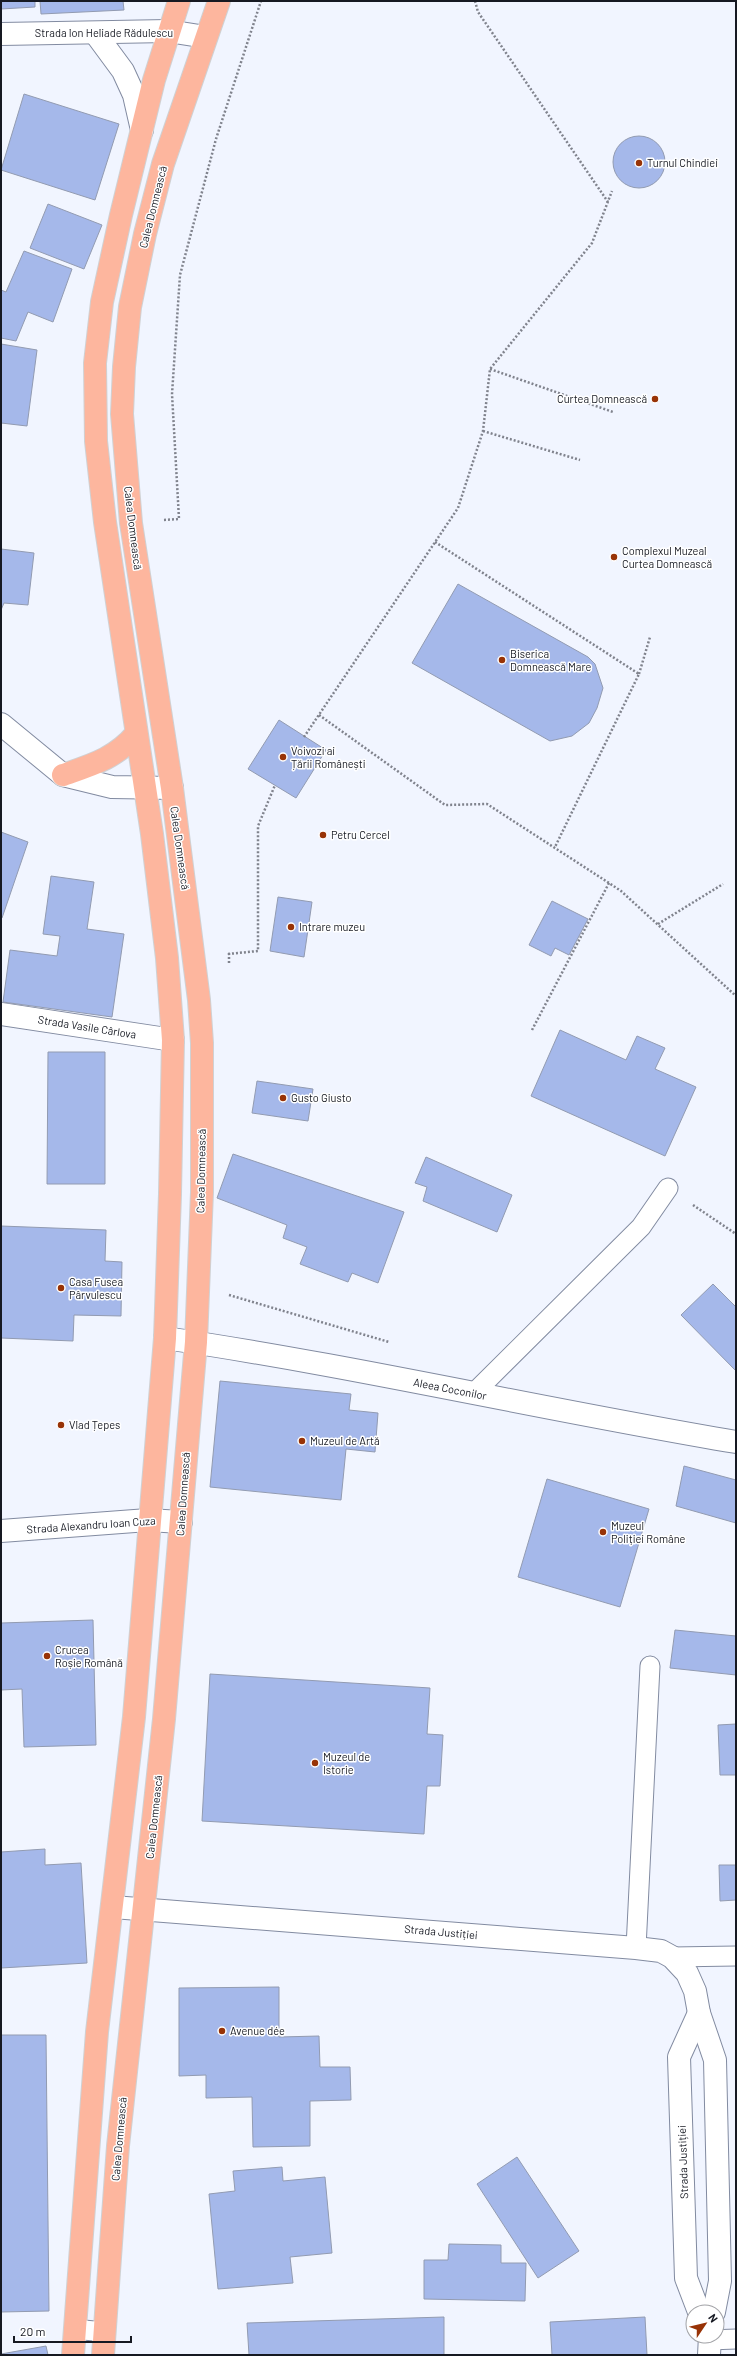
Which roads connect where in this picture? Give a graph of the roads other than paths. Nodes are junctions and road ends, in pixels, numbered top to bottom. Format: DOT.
graph roads {
  1 [pos="179,1"];
  2 [pos="219,1"];
  3 [pos="168,32"];
  4 [pos="95,33"];
  5 [pos="1,34"];
  6 [pos="206,37"];
  7 [pos="142,130"];
  8 [pos="1,724"];
  9 [pos="136,734"];
  10 [pos="64,775"];
  11 [pos="145,788"];
  12 [pos="172,788"];
  13 [pos="1,1014"];
  14 [pos="173,1040"];
  15 [pos="668,1188"];
  16 [pos="164,1338"];
  17 [pos="196,1342"];
  18 [pos="474,1393"];
  19 [pos="736,1442"];
  20 [pos="148,1520"];
  21 [pos="180,1522"];
  22 [pos="1,1531"];
  23 [pos="650,1666"];
  24 [pos="113,1907"];
  25 [pos="145,1909"];
  26 [pos="636,1948"];
  27 [pos="736,1956"];
  28 [pos="672,1958"];
  29 [pos="699,2013"];
  30 [pos="696,2304"];
  31 [pos="716,2304"];
  32 [pos="74,2329"];
  33 [pos="104,2332"];
  34 [pos="736,2339"];
  35 [pos="725,2340"];
  36 [pos="73,2355"];
  37 [pos="103,2355"];
  1 -- 3 [label="main road"];
  2 -- 6 [label="main road, Calea Domnească"];
  3 -- 4 [label="street, Strada Ion Heliade Rădulescu"];
  3 -- 6 [label="street, Strada Ion Heliade Rădulescu"];
  3 -- 7 [label="main road"];
  4 -- 5 [label="street, Strada Ion Heliade Rădulescu"];
  4 -- 7 [label="street"];
  6 -- 12 [label="main road, Calea Domnească"];
  7 -- 9 [label="main road"];
  8 -- 10 [label="street"];
  9 -- 10 [label="main road"];
  9 -- 11 [label="main road"];
  10 -- 11 [label="street"];
  11 -- 12 [label="street"];
  11 -- 14 [label="main road"];
  12 -- 17 [label="main road, Calea Domnească"];
  13 -- 14 [label="street, Strada Vasile Cârlova"];
  14 -- 16 [label="main road"];
  15 -- 18 [label="lane"];
  16 -- 17 [label="street, Aleea Coconilor"];
  16 -- 20 [label="main road"];
  17 -- 18 [label="street, Aleea Coconilor"];
  17 -- 21 [label="main road, Calea Domnească"];
  18 -- 19 [label="street, Aleea Coconilor"];
  20 -- 21 [label="street, Strada Alexandru Ioan Cuza"];
  20 -- 22 [label="street, Strada Alexandru Ioan Cuza"];
  20 -- 24 [label="main road"];
  21 -- 25 [label="main road, Calea Domnească"];
  23 -- 26 [label="lane"];
  24 -- 25 [label="street, Strada Justiției"];
  24 -- 32 [label="main road"];
  25 -- 26 [label="street, Strada Justiției"];
  25 -- 33 [label="main road, Calea Domnească"];
  26 -- 28 [label="street, Strada Justiției"];
  27 -- 28 [label="lane"];
  28 -- 29 [label="street, Strada Justiției"];
  29 -- 30 [label="street, Strada Justiției"];
  29 -- 31 [label="street, Strada Justiției"];
  32 -- 33 [label="lane"];
  32 -- 36 [label="main road"];
  33 -- 37 [label="main road, Calea Domnească"];
  34 -- 35 [label="lane"];
}
